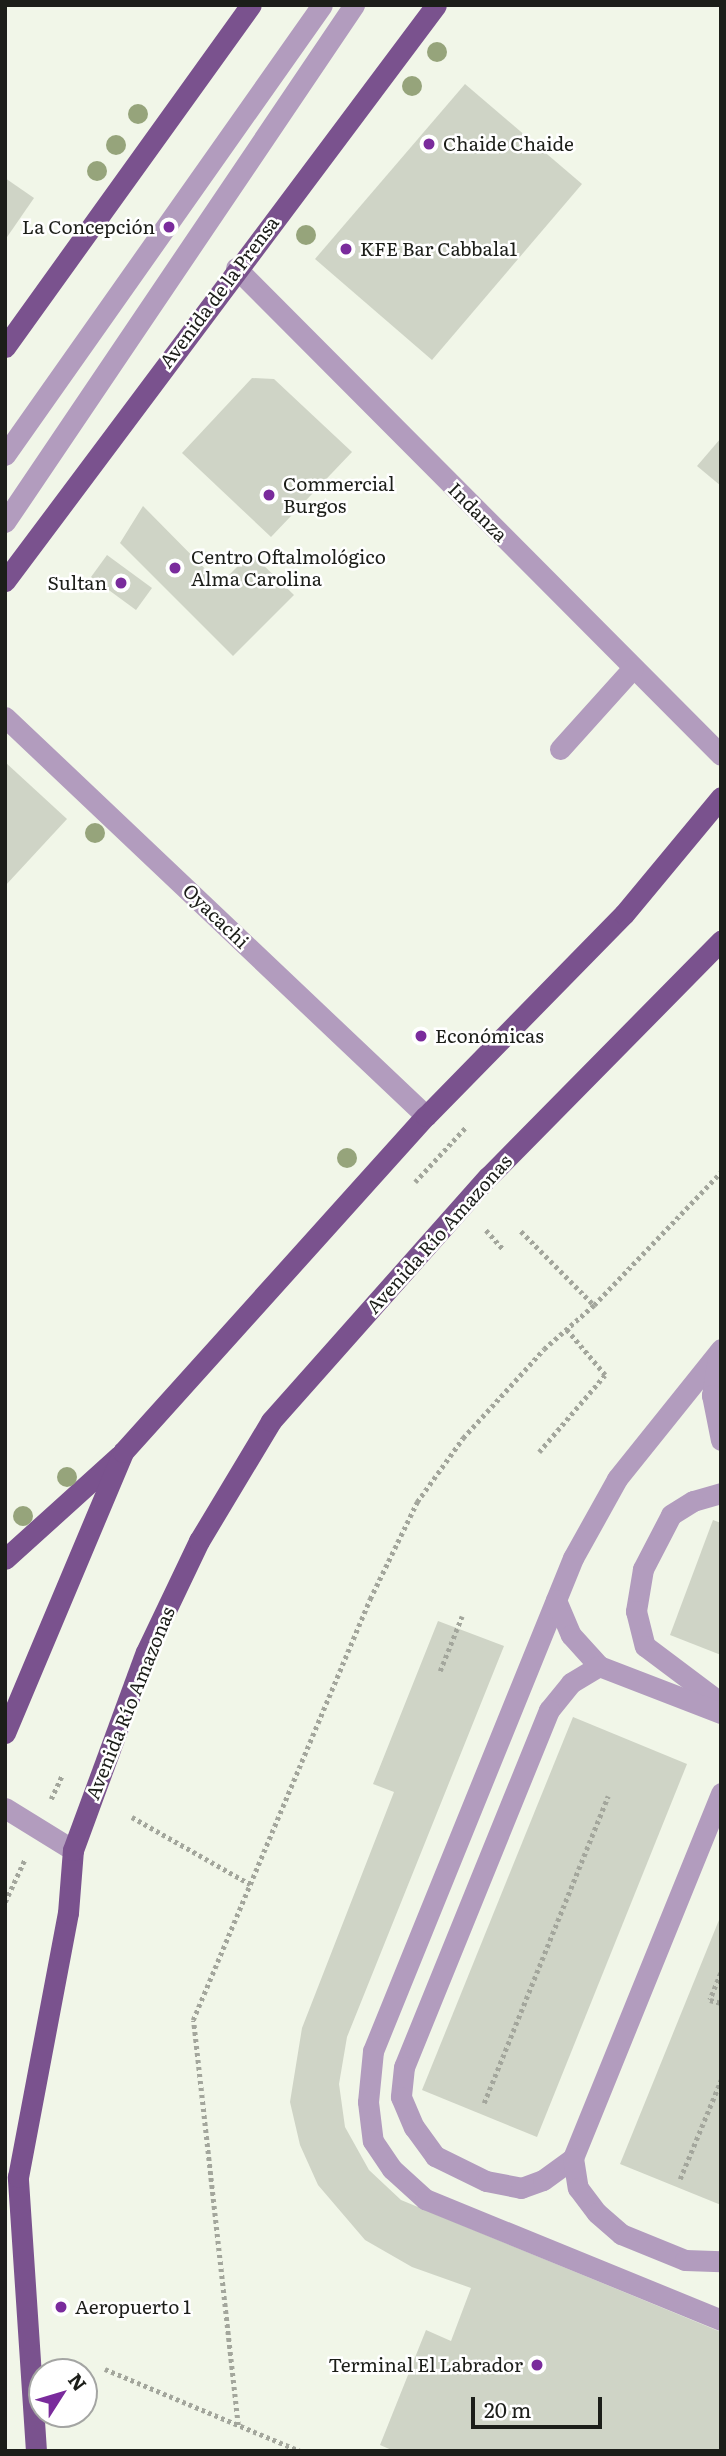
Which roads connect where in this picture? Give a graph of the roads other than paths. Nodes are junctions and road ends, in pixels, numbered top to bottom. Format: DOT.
graph roads {
  1 [pos="251,5"];
  2 [pos="322,5"];
  3 [pos="354,5"];
  4 [pos="436,5"];
  5 [pos="236,268"];
  6 [pos="5,347"];
  7 [pos="5,455"];
  8 [pos="5,522"];
  9 [pos="5,582"];
  10 [pos="633,668"];
  11 [pos="5,717"];
  12 [pos="561,749"];
  13 [pos="721,755"];
  14 [pos="721,797"];
  15 [pos="721,941"];
  16 [pos="426,1116"];
  17 [pos="720,1350"];
  18 [pos="721,1440"];
  19 [pos="123,1452"];
  20 [pos="721,1493"];
  21 [pos="5,1559"];
  22 [pos="556,1600"];
  23 [pos="599,1666"];
  24 [pos="721,1703"];
  25 [pos="721,1713"];
  26 [pos="5,1733"];
  27 [pos="721,1793"];
  28 [pos="5,1808"];
  29 [pos="73,1850"];
  30 [pos="573,2158"];
  31 [pos="721,2262"];
  32 [pos="721,2320"];
  33 [pos="36,2451"];
  1 -- 6 [label="main road"];
  2 -- 7 [label="street"];
  3 -- 8 [label="street"];
  4 -- 5 [label="main road, Avenida de la Prensa"];
  5 -- 9 [label="main road, Avenida de la Prensa"];
  5 -- 10 [label="street, Indanza"];
  10 -- 12 [label="street"];
  10 -- 13 [label="street, Indanza"];
  11 -- 16 [label="street, Oyacachi"];
  14 -- 16 [label="main road"];
  15 -- 29 [label="main road, Avenida Río Amazonas"];
  16 -- 19 [label="main road"];
  17 -- 18 [label="street"];
  17 -- 22 [label="street"];
  19 -- 21 [label="main road"];
  19 -- 26 [label="main road"];
  20 -- 24 [label="street"];
  22 -- 23 [label="street"];
  22 -- 32 [label="street"];
  23 -- 25 [label="street"];
  23 -- 30 [label="street"];
  27 -- 30 [label="street"];
  28 -- 29 [label="street"];
  29 -- 33 [label="main road, Avenida Río Amazonas"];
  30 -- 31 [label="street"];
}
